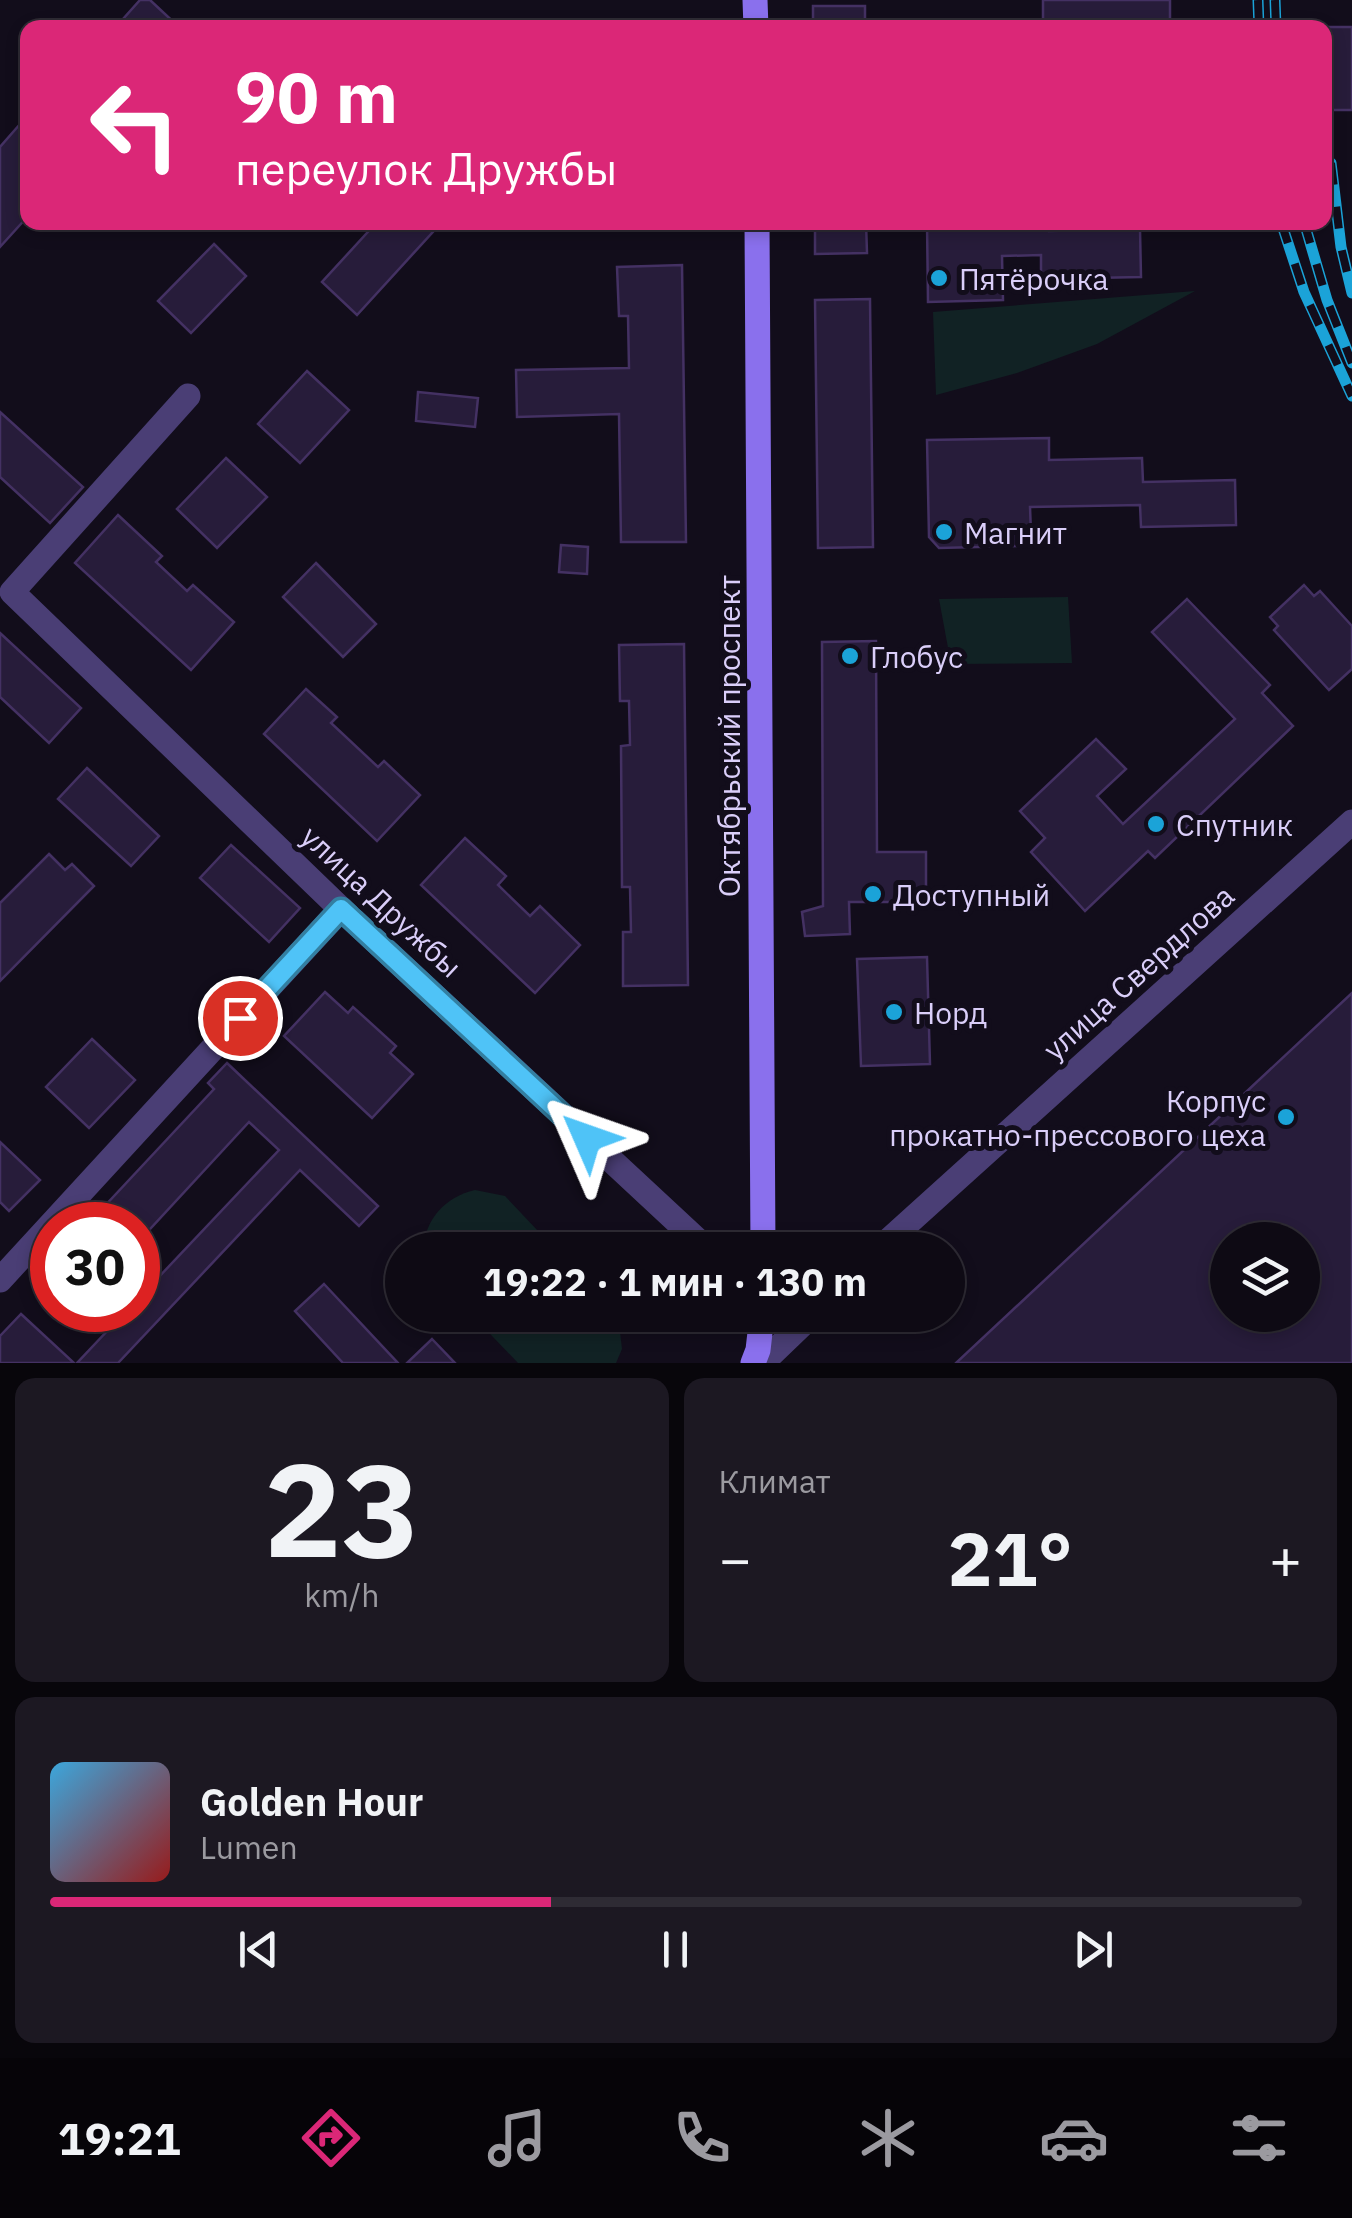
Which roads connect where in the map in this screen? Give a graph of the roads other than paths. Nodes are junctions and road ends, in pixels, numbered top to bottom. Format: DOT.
graph roads {
  1 [pos="756,230"];
  2 [pos="188,396"];
  3 [pos="1352,822"];
  4 [pos="341,909"];
  5 [pos="688,1232"];
  6 [pos="764,1232"];
  7 [pos="897,1232"];
  8 [pos="4,1266"];
  9 [pos="760,1332"];
  10 [pos="794,1332"];
  11 [pos="753,1363"];
  12 [pos="762,1363"];
  1 -- 6 [label="main road, Октябрьский проспект"];
  2 -- 4 [label="street, улица Дружбы"];
  3 -- 7 [label="street, улица Свердлова"];
  4 -- 5 [label="street, улица Дружбы"];
  4 -- 8 [label="street"];
  9 -- 11 [label="main road"];
  10 -- 12 [label="street"];
}
